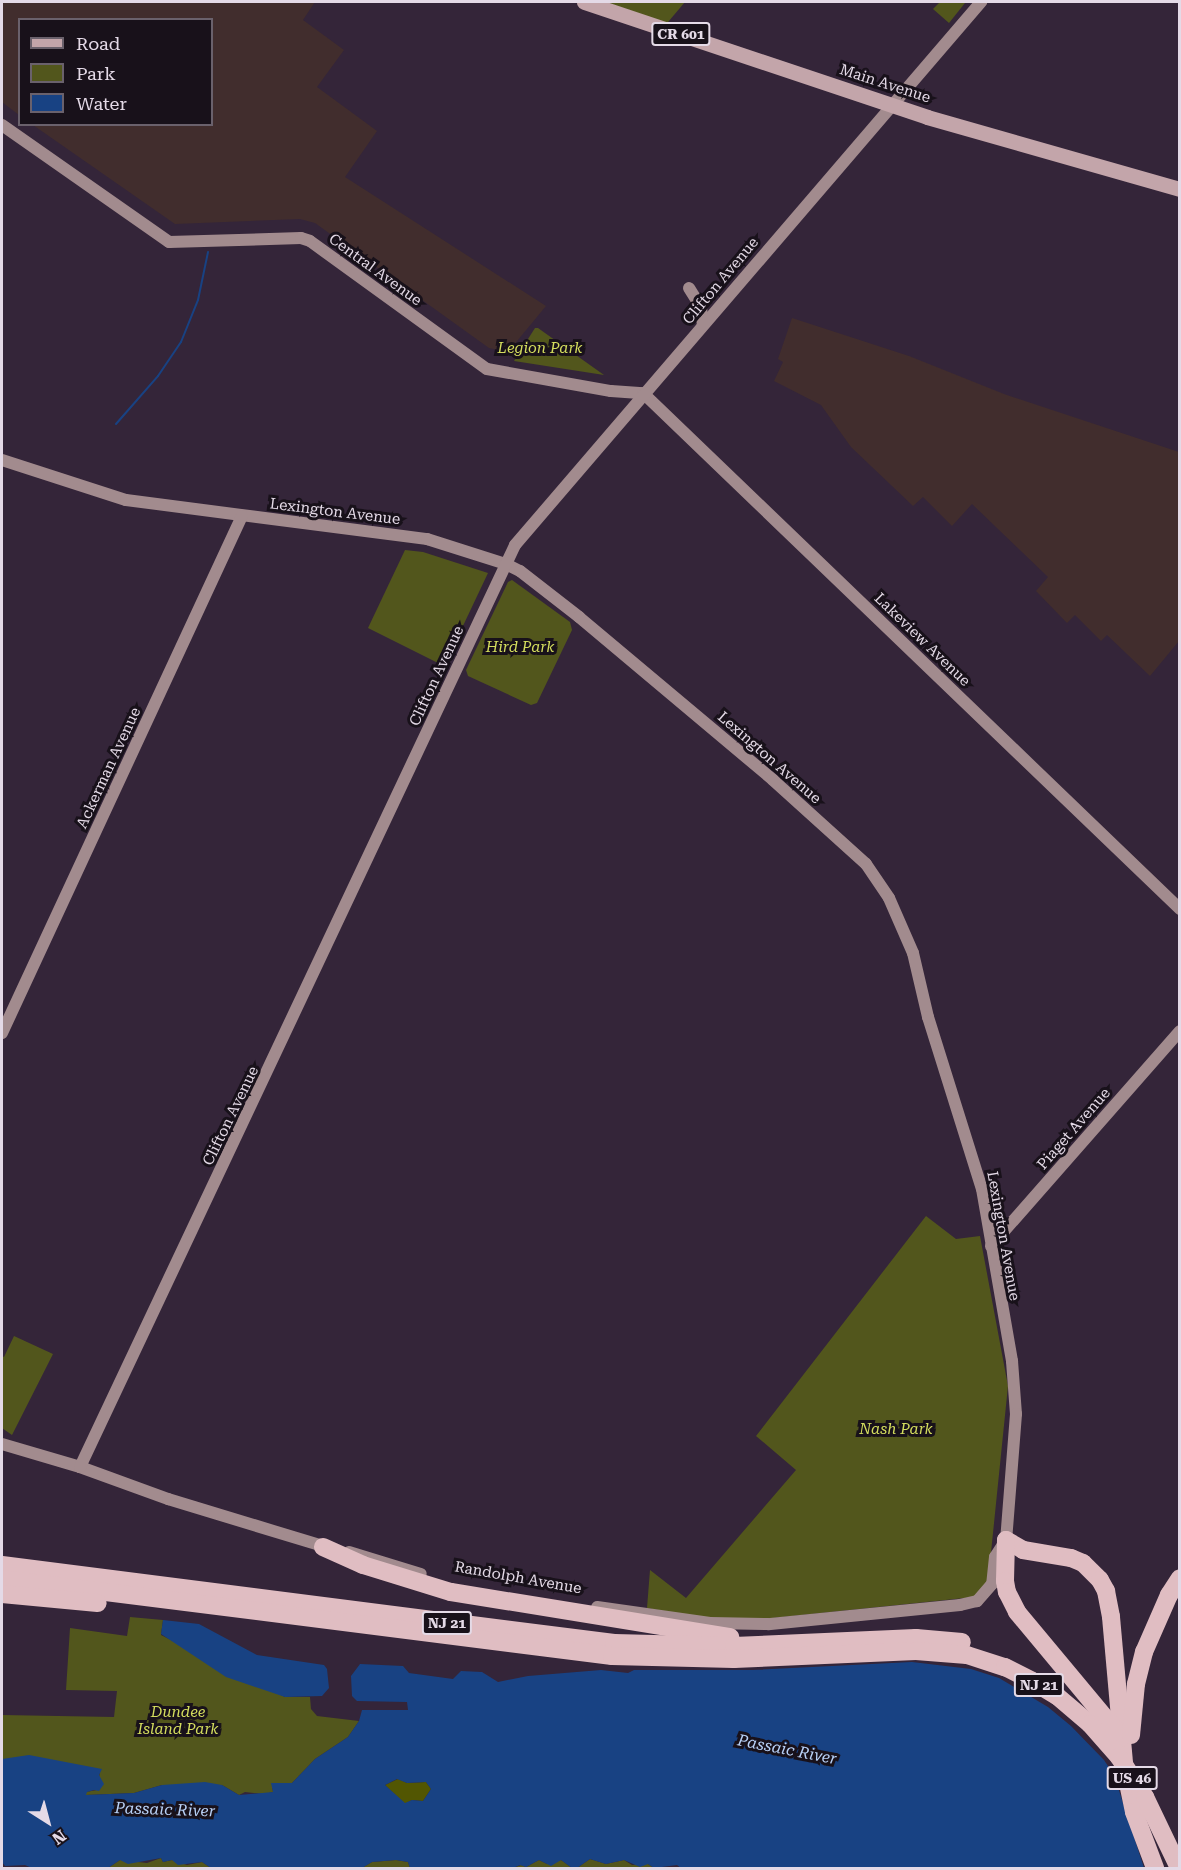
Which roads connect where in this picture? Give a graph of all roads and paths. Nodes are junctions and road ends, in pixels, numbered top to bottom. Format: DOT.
graph roads {
  1 [pos="584,2"];
  2 [pos="981,2"];
  3 [pos="891,106"];
  4 [pos="2,125"];
  5 [pos="1179,189"];
  6 [pos="689,288"];
  7 [pos="703,325"];
  8 [pos="643,393"];
  9 [pos="2,460"];
  10 [pos="242,516"];
  11 [pos="506,564"];
  12 [pos="1179,909"];
  13 [pos="1179,1031"];
  14 [pos="2,1033"];
  15 [pos="991,1246"];
  16 [pos="3,1444"];
  17 [pos="80,1467"];
  18 [pos="1006,1540"];
  19 [pos="323,1547"];
  20 [pos="2,1565"];
  21 [pos="1179,1578"];
  22 [pos="2,1579"];
  23 [pos="2,1594"];
  24 [pos="351,1624"];
  25 [pos="894,1638"];
  26 [pos="1143,1773"];
  27 [pos="1179,1847"];
  28 [pos="1156,1869"];
  29 [pos="1179,1869"];
  1 -- 3 [label="main road, Main Avenue / CR 601"];
  2 -- 3 [label="main road, Clifton Avenue"];
  3 -- 5 [label="main road, Main Avenue / CR 601"];
  3 -- 7 [label="main road, Clifton Avenue"];
  4 -- 8 [label="main road, Central Avenue"];
  6 -- 7 [label="main road"];
  7 -- 8 [label="main road, Clifton Avenue"];
  8 -- 11 [label="main road, Clifton Avenue"];
  8 -- 12 [label="main road, Lakeview Avenue"];
  9 -- 10 [label="main road, Lexington Avenue"];
  10 -- 11 [label="main road, Lexington Avenue"];
  10 -- 14 [label="main road, Ackerman Avenue"];
  11 -- 15 [label="main road, Lexington Avenue"];
  11 -- 17 [label="main road, Clifton Avenue"];
  13 -- 15 [label="main road, Piaget Avenue"];
  15 -- 18 [label="main road, Lexington Avenue"];
  16 -- 17 [label="main road, Randolph Avenue"];
  17 -- 19 [label="main road, Randolph Avenue"];
  18 -- 19 [label="main road, Randolph Avenue"];
  18 -- 26 [label="highway"];
  18 -- 28 [label="highway"];
  19 -- 25 [label="highway"];
  20 -- 25 [label="highway, NJ 21"];
  21 -- 28 [label="highway, US 46"];
  22 -- 24 [label="highway, NJ 21"];
  23 -- 24 [label="highway"];
  24 -- 29 [label="highway, NJ 21"];
  25 -- 26 [label="highway, NJ 21"];
  26 -- 27 [label="highway, NJ 21"];
}
